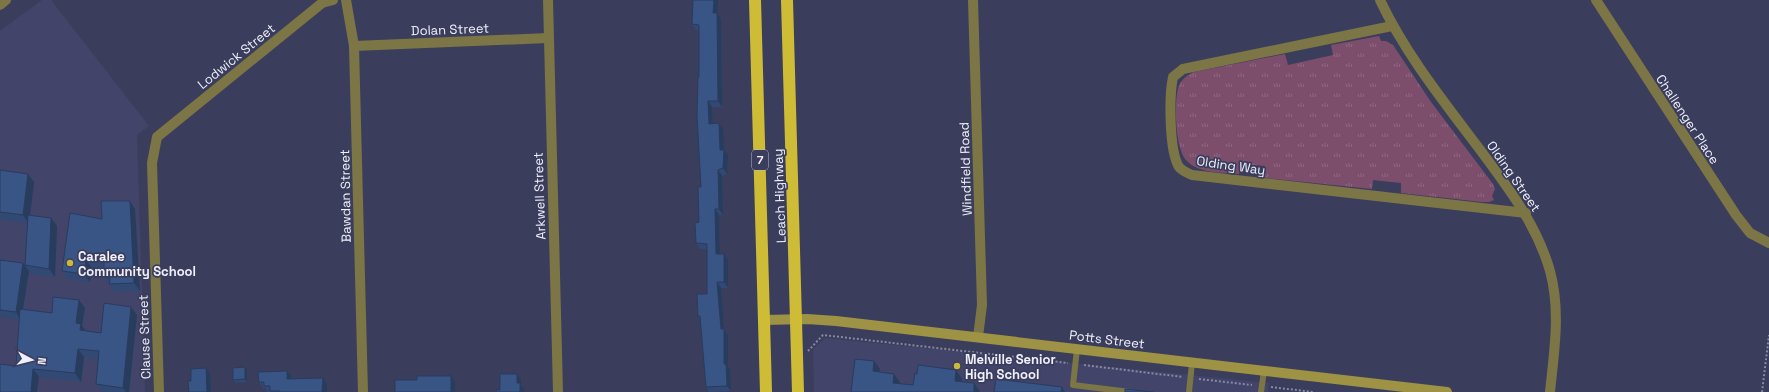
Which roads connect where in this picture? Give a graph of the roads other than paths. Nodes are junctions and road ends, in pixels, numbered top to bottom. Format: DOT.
graph roads {
  1 [pos="6,0"];
  2 [pos="333,0"];
  3 [pos="346,0"];
  4 [pos="548,0"];
  5 [pos="755,0"];
  6 [pos="787,0"];
  7 [pos="973,0"];
  8 [pos="1380,0"];
  9 [pos="1596,0"];
  10 [pos="0,5"];
  11 [pos="1392,26"];
  12 [pos="548,38"];
  13 [pos="354,46"];
  14 [pos="157,137"];
  15 [pos="1526,213"];
  16 [pos="1769,243"];
  17 [pos="797,319"];
  18 [pos="764,320"];
  19 [pos="978,338"];
  20 [pos="1078,349"];
  21 [pos="1192,363"];
  22 [pos="1264,371"];
  23 [pos="1262,389"];
  24 [pos="159,392"];
  25 [pos="363,392"];
  26 [pos="558,392"];
  27 [pos="766,392"];
  28 [pos="798,392"];
  29 [pos="1130,392"];
  30 [pos="1189,392"];
  31 [pos="1446,392"];
  32 [pos="1550,392"];
  1 -- 10 [label="street"];
  2 -- 14 [label="street, Lodwick Street"];
  3 -- 13 [label="street, Bawdan Street"];
  4 -- 12 [label="street, Arkwell Street"];
  5 -- 18 [label="highway, Leach Highway / 7"];
  6 -- 17 [label="highway, Leach Highway"];
  7 -- 19 [label="street, Windfield Road"];
  8 -- 11 [label="street, Olding Street"];
  9 -- 16 [label="street, Challenger Place"];
  11 -- 15 [label="street, Olding Street"];
  11 -- 15 [label="street, Olding Way"];
  12 -- 13 [label="street, Dolan Street"];
  12 -- 26 [label="street, Arkwell Street"];
  13 -- 25 [label="street, Bawdan Street"];
  14 -- 24 [label="street, Clause Street"];
  15 -- 32 [label="street, Olding Street"];
  17 -- 18 [label="street, Potts Street"];
  17 -- 19 [label="street, Potts Street"];
  17 -- 28 [label="highway, Leach Highway"];
  18 -- 27 [label="highway, Leach Highway / 7"];
  19 -- 20 [label="street, Potts Street"];
  20 -- 21 [label="street, Potts Street"];
  20 -- 29 [label="lane"];
  21 -- 22 [label="street, Potts Street"];
  21 -- 30 [label="lane"];
  22 -- 23 [label="lane"];
  22 -- 31 [label="street, Potts Street"];
}
